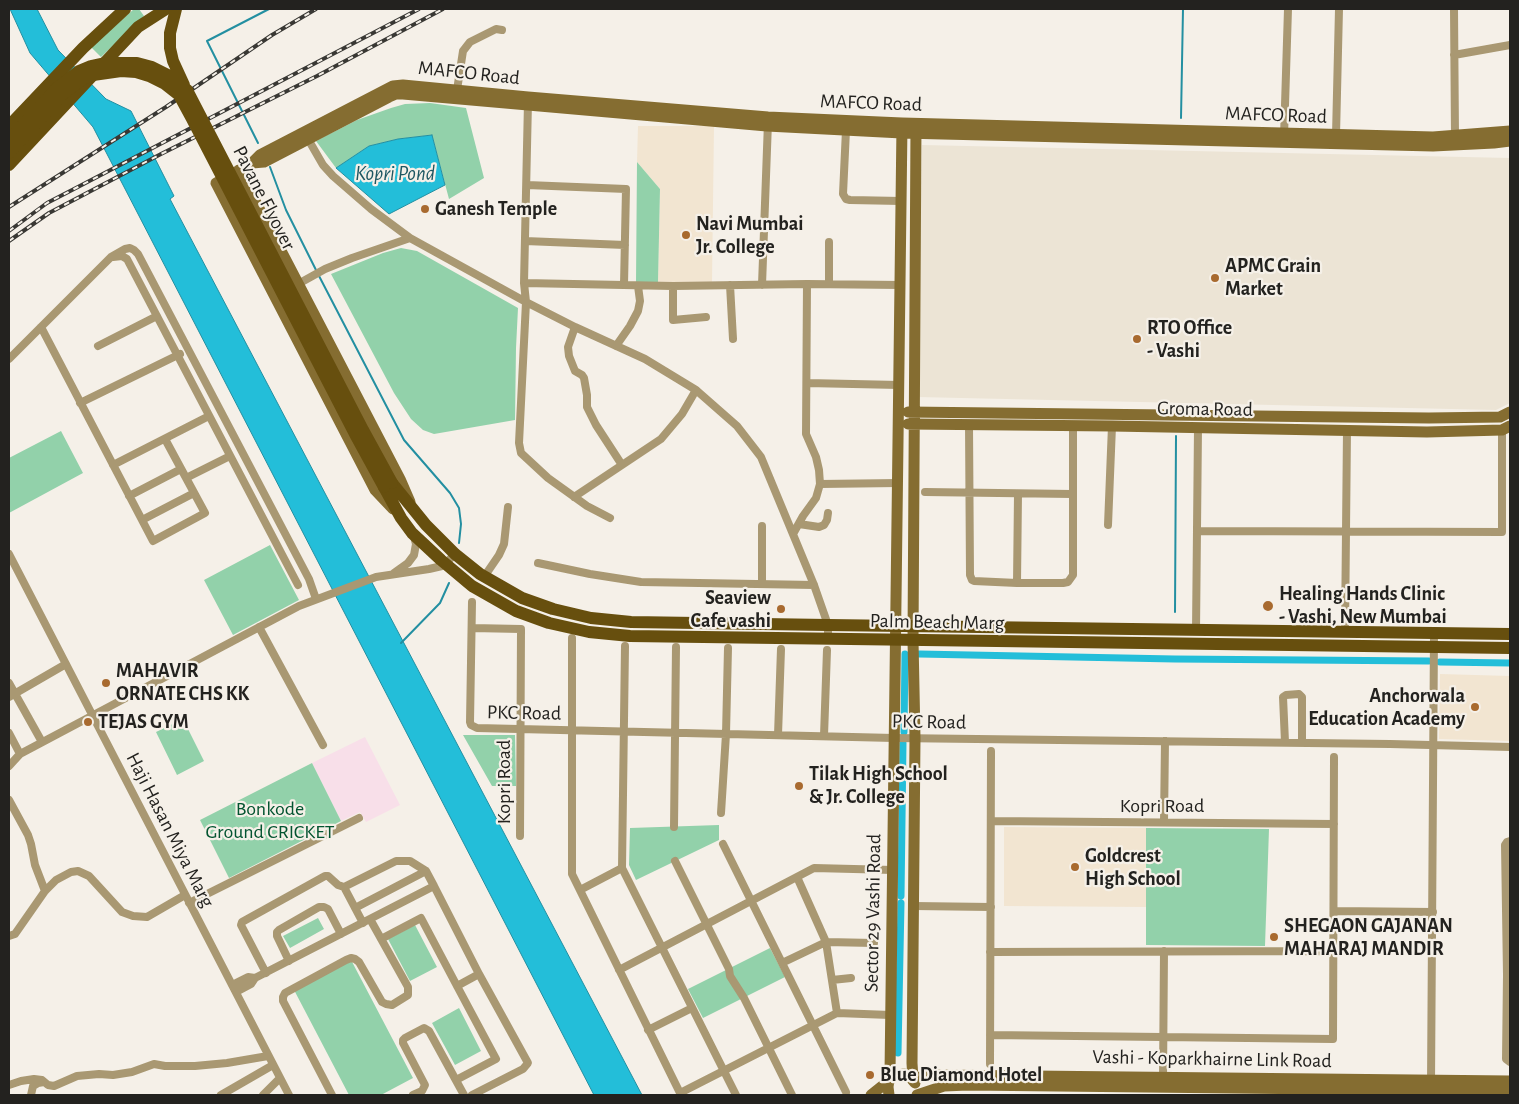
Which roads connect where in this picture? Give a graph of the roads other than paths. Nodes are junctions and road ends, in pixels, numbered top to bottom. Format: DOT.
graph roads {
  1 [pos="125,9"];
  2 [pos="176,9"];
  3 [pos="1288,9"];
  4 [pos="1339,9"];
  5 [pos="1454,9"];
  6 [pos="160,10"];
  7 [pos="502,30"];
  8 [pos="1510,45"];
  9 [pos="1454,55"];
  10 [pos="187,90"];
  11 [pos="457,90"];
  12 [pos="528,101"];
  13 [pos="768,121"];
  14 [pos="9,126"];
  15 [pos="902,128"];
  16 [pos="916,128"];
  17 [pos="846,130"];
  18 [pos="1510,131"];
  19 [pos="1336,135"];
  20 [pos="1456,136"];
  21 [pos="1284,138"];
  22 [pos="308,139"];
  23 [pos="9,140"];
  24 [pos="1510,141"];
  25 [pos="1433,142"];
  26 [pos="9,153"];
  27 [pos="252,163"];
  28 [pos="9,165"];
  29 [pos="239,170"];
  30 [pos="527,185"];
  31 [pos="901,201"];
  32 [pos="410,238"];
  33 [pos="525,241"];
  34 [pos="829,242"];
  35 [pos="625,245"];
  36 [pos="111,257"];
  37 [pos="524,283"];
  38 [pos="298,284"];
  39 [pos="807,284"];
  40 [pos="829,284"];
  41 [pos="624,285"];
  42 [pos="730,285"];
  43 [pos="762,285"];
  44 [pos="900,285"];
  45 [pos="638,286"];
  46 [pos="673,286"];
  47 [pos="526,302"];
  48 [pos="157,316"];
  49 [pos="706,318"];
  50 [pos="40,327"];
  51 [pos="575,327"];
  52 [pos="734,338"];
  53 [pos="98,346"];
  54 [pos="616,346"];
  55 [pos="188,349"];
  56 [pos="177,355"];
  57 [pos="9,359"];
  58 [pos="807,383"];
  59 [pos="899,385"];
  60 [pos="696,390"];
  61 [pos="80,403"];
  62 [pos="1510,412"];
  63 [pos="209,416"];
  64 [pos="899,418"];
  65 [pos="914,418"];
  66 [pos="1428,418"];
  67 [pos="969,425"];
  68 [pos="1074,426"];
  69 [pos="1112,426"];
  70 [pos="1198,428"];
  71 [pos="1506,428"];
  72 [pos="1347,430"];
  73 [pos="1427,432"];
  74 [pos="165,439"];
  75 [pos="230,456"];
  76 [pos="113,465"];
  77 [pos="622,465"];
  78 [pos="181,469"];
  79 [pos="186,478"];
  80 [pos="898,483"];
  81 [pos="820,484"];
  82 [pos="388,485"];
  83 [pos="925,492"];
  84 [pos="194,493"];
  85 [pos="968,493"];
  86 [pos="1018,494"];
  87 [pos="1072,494"];
  88 [pos="129,496"];
  89 [pos="574,497"];
  90 [pos="508,507"];
  91 [pos="414,510"];
  92 [pos="828,513"];
  93 [pos="401,518"];
  94 [pos="610,518"];
  95 [pos="142,520"];
  96 [pos="799,524"];
  97 [pos="1108,525"];
  98 [pos="762,526"];
  99 [pos="1197,531"];
  100 [pos="412,532"];
  101 [pos="1346,532"];
  102 [pos="793,534"];
  103 [pos="9,554"];
  104 [pos="455,554"];
  105 [pos="538,563"];
  106 [pos="445,564"];
  107 [pos="392,574"];
  108 [pos="484,577"];
  109 [pos="762,584"];
  110 [pos="1017,584"];
  111 [pos="298,585"];
  112 [pos="814,585"];
  113 [pos="319,599"];
  114 [pos="472,602"];
  115 [pos="828,625"];
  116 [pos="896,625"];
  117 [pos="913,626"];
  118 [pos="259,627"];
  119 [pos="472,628"];
  120 [pos="1196,630"];
  121 [pos="1345,632"];
  122 [pos="1434,632"];
  123 [pos="1510,634"];
  124 [pos="572,638"];
  125 [pos="896,640"];
  126 [pos="913,640"];
  127 [pos="827,644"];
  128 [pos="625,646"];
  129 [pos="676,647"];
  130 [pos="1434,647"];
  131 [pos="728,648"];
  132 [pos="780,648"];
  133 [pos="1510,648"];
  134 [pos="66,664"];
  135 [pos="9,683"];
  136 [pos="12,695"];
  137 [pos="92,715"];
  138 [pos="521,729"];
  139 [pos="572,730"];
  140 [pos="624,732"];
  141 [pos="9,733"];
  142 [pos="675,733"];
  143 [pos="726,734"];
  144 [pos="778,735"];
  145 [pos="824,736"];
  146 [pos="894,738"];
  147 [pos="915,738"];
  148 [pos="1165,741"];
  149 [pos="42,742"];
  150 [pos="1285,742"];
  151 [pos="1302,743"];
  152 [pos="1434,744"];
  153 [pos="323,745"];
  154 [pos="1510,747"];
  155 [pos="991,751"];
  156 [pos="20,754"];
  157 [pos="1334,757"];
  158 [pos="9,766"];
  159 [pos="9,800"];
  160 [pos="721,813"];
  161 [pos="359,818"];
  162 [pos="991,821"];
  163 [pos="1164,822"];
  164 [pos="1334,824"];
  165 [pos="674,827"];
  166 [pos="520,836"];
  167 [pos="1510,841"];
  168 [pos="723,844"];
  169 [pos="675,861"];
  170 [pos="622,868"];
  171 [pos="893,870"];
  172 [pos="426,871"];
  173 [pos="797,877"];
  174 [pos="344,886"];
  175 [pos="434,886"];
  176 [pos="580,890"];
  177 [pos="45,891"];
  178 [pos="185,895"];
  179 [pos="751,901"];
  180 [pos="190,903"];
  181 [pos="914,906"];
  182 [pos="991,907"];
  183 [pos="355,908"];
  184 [pos="1334,911"];
  185 [pos="1432,912"];
  186 [pos="367,921"];
  187 [pos="707,924"];
  188 [pos="341,934"];
  189 [pos="9,936"];
  190 [pos="381,939"];
  191 [pos="826,942"];
  192 [pos="874,943"];
  193 [pos="662,947"];
  194 [pos="1164,951"];
  195 [pos="1334,951"];
  196 [pos="990,952"];
  197 [pos="289,961"];
  198 [pos="782,963"];
  199 [pos="619,970"];
  200 [pos="266,973"];
  201 [pos="479,974"];
  202 [pos="1509,976"];
  203 [pos="851,978"];
  204 [pos="832,980"];
  205 [pos="457,986"];
  206 [pos="234,989"];
  207 [pos="692,1008"];
  208 [pos="837,1014"];
  209 [pos="890,1015"];
  210 [pos="813,1025"];
  211 [pos="648,1030"];
  212 [pos="990,1035"];
  213 [pos="1163,1037"];
  214 [pos="769,1048"];
  215 [pos="268,1056"];
  216 [pos="1510,1062"];
  217 [pos="990,1064"];
  218 [pos="273,1065"];
  219 [pos="723,1071"];
  220 [pos="280,1078"];
  221 [pos="913,1079"];
  222 [pos="456,1080"];
  223 [pos="1510,1081"];
  224 [pos="44,1082"];
  225 [pos="889,1082"];
  226 [pos="1163,1082"];
  227 [pos="9,1085"];
  228 [pos="968,1085"];
  229 [pos="1431,1085"];
  230 [pos="1077,1086"];
  231 [pos="1287,1088"];
  232 [pos="846,1092"];
  233 [pos="1412,1092"];
  234 [pos="1510,1092"];
  235 [pos="680,1094"];
  236 [pos="31,1095"];
  237 [pos="221,1095"];
  238 [pos="263,1095"];
  239 [pos="289,1095"];
  240 [pos="332,1095"];
  241 [pos="413,1095"];
  242 [pos="464,1095"];
  243 [pos="472,1095"];
  244 [pos="736,1095"];
  245 [pos="792,1095"];
  246 [pos="871,1095"];
  247 [pos="889,1095"];
  248 [pos="916,1095"];
  249 [pos="938,1095"];
  1 -- 14 [label="main road"];
  2 -- 10 [label="main road, bridge"];
  3 -- 21 [label="street"];
  4 -- 19 [label="street"];
  5 -- 9 [label="street"];
  6 -- 28 [label="main road"];
  7 -- 11 [label="street"];
  8 -- 9 [label="street"];
  9 -- 20 [label="street"];
  10 -- 23 [label="main road, Pavane Flyover, bridge"];
  10 -- 82 [label="main road, Pavane Flyover, bridge"];
  11 -- 12 [label="main road, MAFCO Road"];
  11 -- 27 [label="main road, MAFCO Road"];
  12 -- 13 [label="main road, MAFCO Road"];
  12 -- 22 [label="main road, MAFCO Road"];
  12 -- 30 [label="street"];
  13 -- 15 [label="main road, MAFCO Road"];
  13 -- 17 [label="main road, MAFCO Road"];
  13 -- 43 [label="street"];
  15 -- 16 [label="main road, MAFCO Road"];
  15 -- 17 [label="main road, MAFCO Road"];
  15 -- 31 [label="main road, Sector 29 Vashi Road"];
  16 -- 21 [label="main road, MAFCO Road"];
  16 -- 65 [label="main road, Sector 29 Vashi Road"];
  17 -- 31 [label="street"];
  18 -- 20 [label="main road, MAFCO Road"];
  19 -- 21 [label="main road, MAFCO Road"];
  19 -- 25 [label="main road, MAFCO Road"];
  20 -- 25 [label="main road, MAFCO Road"];
  21 -- 25 [label="main road, MAFCO Road"];
  22 -- 27 [label="main road, MAFCO Road"];
  22 -- 32 [label="street"];
  24 -- 25 [label="main road, MAFCO Road"];
  26 -- 82 [label="main road, Pavane Flyover, bridge"];
  27 -- 29 [label="main road, MAFCO Road"];
  29 -- 38 [label="main road"];
  29 -- 93 [label="main road, MAFCO Road"];
  30 -- 33 [label="street"];
  30 -- 35 [label="street"];
  31 -- 44 [label="main road, Sector 29 Vashi Road"];
  32 -- 38 [label="street"];
  32 -- 47 [label="street"];
  33 -- 35 [label="street"];
  33 -- 37 [label="street"];
  34 -- 40 [label="street"];
  35 -- 41 [label="street"];
  36 -- 48 [label="street"];
  36 -- 50 [label="street"];
  36 -- 55 [label="street"];
  37 -- 41 [label="street"];
  37 -- 47 [label="street"];
  38 -- 91 [label="main road"];
  39 -- 40 [label="street"];
  39 -- 43 [label="street"];
  39 -- 58 [label="street"];
  40 -- 44 [label="street"];
  41 -- 45 [label="street"];
  42 -- 43 [label="street"];
  42 -- 46 [label="street"];
  42 -- 52 [label="street"];
  44 -- 59 [label="main road, Sector 29 Vashi Road"];
  45 -- 46 [label="street"];
  45 -- 54 [label="street"];
  46 -- 49 [label="street"];
  47 -- 51 [label="street"];
  47 -- 89 [label="street"];
  48 -- 53 [label="street"];
  48 -- 56 [label="street"];
  50 -- 57 [label="street"];
  50 -- 61 [label="street"];
  51 -- 54 [label="street"];
  51 -- 77 [label="street"];
  54 -- 60 [label="street"];
  55 -- 56 [label="street"];
  55 -- 113 [label="street"];
  56 -- 61 [label="street"];
  56 -- 63 [label="street"];
  58 -- 59 [label="street"];
  58 -- 81 [label="street"];
  59 -- 64 [label="main road, Sector 29 Vashi Road"];
  60 -- 77 [label="street"];
  60 -- 102 [label="street"];
  61 -- 76 [label="street"];
  62 -- 66 [label="main road, Groma Road"];
  63 -- 74 [label="street"];
  63 -- 75 [label="street"];
  64 -- 65 [label="main road, Groma Road"];
  64 -- 80 [label="main road, Sector 29 Vashi Road"];
  65 -- 66 [label="main road, Groma Road"];
  65 -- 67 [label="main road, Groma Road"];
  65 -- 117 [label="main road, Sector 29 Vashi Road"];
  66 -- 73 [label="main road"];
  67 -- 68 [label="main road, Groma Road"];
  67 -- 85 [label="street"];
  68 -- 69 [label="main road, Groma Road"];
  68 -- 87 [label="street"];
  69 -- 70 [label="main road, Groma Road"];
  69 -- 97 [label="street"];
  70 -- 72 [label="main road, Groma Road"];
  70 -- 99 [label="street"];
  71 -- 73 [label="main road, Groma Road"];
  71 -- 101 [label="street"];
  72 -- 73 [label="main road, Groma Road"];
  72 -- 101 [label="street"];
  74 -- 76 [label="street"];
  74 -- 78 [label="street"];
  75 -- 79 [label="street"];
  75 -- 111 [label="street"];
  76 -- 88 [label="street"];
  77 -- 89 [label="street"];
  78 -- 79 [label="street"];
  78 -- 88 [label="street"];
  79 -- 84 [label="street"];
  80 -- 81 [label="street"];
  80 -- 116 [label="main road, Sector 29 Vashi Road"];
  81 -- 96 [label="street"];
  82 -- 91 [label="main road, Pavane Flyover"];
  82 -- 93 [label="main road, Pavane Flyover"];
  83 -- 85 [label="street"];
  84 -- 95 [label="street"];
  84 -- 95 [label="street"];
  85 -- 86 [label="street"];
  85 -- 110 [label="street"];
  86 -- 87 [label="street"];
  86 -- 110 [label="street"];
  87 -- 110 [label="street"];
  88 -- 95 [label="street"];
  89 -- 94 [label="street"];
  90 -- 108 [label="street"];
  91 -- 104 [label="main road, Palm Beach Marg"];
  92 -- 96 [label="street"];
  93 -- 100 [label="main road, Palm Beach Marg"];
  96 -- 102 [label="street"];
  98 -- 109 [label="street"];
  99 -- 101 [label="street"];
  99 -- 120 [label="street"];
  100 -- 106 [label="main road, Palm Beach Marg"];
  100 -- 107 [label="street"];
  101 -- 121 [label="street"];
  102 -- 112 [label="street"];
  103 -- 134 [label="street, Haji Hasan Miya Marg"];
  104 -- 106 [label="street"];
  104 -- 108 [label="main road, Palm Beach Marg"];
  105 -- 109 [label="street"];
  106 -- 107 [label="street"];
  106 -- 127 [label="main road, Palm Beach Marg"];
  107 -- 113 [label="street"];
  108 -- 115 [label="main road, Palm Beach Marg"];
  109 -- 112 [label="street"];
  112 -- 115 [label="street"];
  113 -- 118 [label="street"];
  114 -- 119 [label="street, PKC Road"];
  115 -- 116 [label="main road, Palm Beach Marg"];
  115 -- 127 [label="street"];
  116 -- 117 [label="main road, Palm Beach Marg"];
  116 -- 125 [label="main road, Sector 29 Vashi Road"];
  117 -- 120 [label="main road, Palm Beach Marg"];
  117 -- 126 [label="main road, Sector 29 Vashi Road"];
  118 -- 137 [label="street"];
  118 -- 153 [label="street"];
  119 -- 138 [label="street, PKC Road"];
  119 -- 138 [label="street, Kopri Road"];
  120 -- 121 [label="main road, Palm Beach Marg"];
  121 -- 122 [label="main road, Palm Beach Marg"];
  122 -- 123 [label="main road, Palm Beach Marg"];
  122 -- 130 [label="street"];
  124 -- 139 [label="street"];
  125 -- 126 [label="main road, Palm Beach Marg"];
  125 -- 127 [label="main road, Palm Beach Marg"];
  125 -- 146 [label="main road, Sector 29 Vashi Road"];
  126 -- 130 [label="main road, Palm Beach Marg"];
  126 -- 147 [label="main road, Sector 29 Vashi Road"];
  127 -- 145 [label="street"];
  128 -- 140 [label="street"];
  129 -- 142 [label="street"];
  130 -- 133 [label="main road, Palm Beach Marg"];
  130 -- 152 [label="street"];
  131 -- 143 [label="street"];
  132 -- 144 [label="street"];
  134 -- 136 [label="street"];
  134 -- 137 [label="street, Haji Hasan Miya Marg"];
  135 -- 136 [label="street"];
  136 -- 149 [label="street"];
  137 -- 149 [label="street"];
  137 -- 178 [label="street, Haji Hasan Miya Marg"];
  138 -- 139 [label="street, PKC Road"];
  138 -- 166 [label="street, Kopri Road"];
  139 -- 140 [label="street, PKC Road"];
  139 -- 176 [label="street"];
  140 -- 142 [label="street, PKC Road"];
  140 -- 170 [label="street"];
  141 -- 156 [label="street"];
  142 -- 143 [label="street, PKC Road"];
  142 -- 165 [label="street"];
  143 -- 144 [label="street, PKC Road"];
  143 -- 160 [label="street"];
  144 -- 145 [label="street, PKC Road"];
  145 -- 146 [label="street, PKC Road"];
  146 -- 147 [label="street, PKC Road"];
  146 -- 171 [label="main road, Sector 29 Vashi Road"];
  147 -- 148 [label="street, PKC Road"];
  147 -- 181 [label="main road, Sector 29 Vashi Road"];
  148 -- 150 [label="street, PKC Road"];
  148 -- 163 [label="street"];
  149 -- 156 [label="street"];
  150 -- 151 [label="street, PKC Road"];
  150 -- 151 [label="street"];
  151 -- 152 [label="street, PKC Road"];
  152 -- 154 [label="street, PKC Road"];
  152 -- 185 [label="street"];
  155 -- 162 [label="street"];
  156 -- 158 [label="street"];
  157 -- 164 [label="street"];
  159 -- 177 [label="street"];
  161 -- 180 [label="street"];
  162 -- 163 [label="street, Kopri Road"];
  162 -- 182 [label="street"];
  163 -- 164 [label="street, Kopri Road"];
  164 -- 184 [label="street"];
  167 -- 202 [label="street"];
  168 -- 179 [label="street"];
  169 -- 187 [label="street"];
  170 -- 176 [label="street"];
  170 -- 193 [label="street"];
  171 -- 173 [label="street"];
  171 -- 209 [label="main road, Sector 29 Vashi Road"];
  172 -- 174 [label="street"];
  172 -- 175 [label="street"];
  172 -- 183 [label="street"];
  173 -- 179 [label="street"];
  173 -- 191 [label="street"];
  174 -- 183 [label="street"];
  174 -- 200 [label="street"];
  175 -- 186 [label="street"];
  175 -- 201 [label="street"];
  176 -- 199 [label="street"];
  177 -- 178 [label="street"];
  177 -- 189 [label="street"];
  178 -- 180 [label="street, Haji Hasan Miya Marg"];
  179 -- 187 [label="street"];
  179 -- 198 [label="street"];
  180 -- 206 [label="street, Haji Hasan Miya Marg"];
  181 -- 182 [label="street"];
  181 -- 221 [label="main road, Sector 29 Vashi Road"];
  182 -- 196 [label="street"];
  183 -- 186 [label="street"];
  184 -- 185 [label="street"];
  184 -- 195 [label="street"];
  185 -- 229 [label="street"];
  186 -- 188 [label="street"];
  186 -- 190 [label="street"];
  187 -- 193 [label="street"];
  187 -- 214 [label="street"];
  188 -- 197 [label="street"];
  188 -- 197 [label="street"];
  190 -- 205 [label="street"];
  190 -- 240 [label="street"];
  191 -- 192 [label="street"];
  191 -- 198 [label="street"];
  191 -- 204 [label="street"];
  193 -- 199 [label="street"];
  193 -- 207 [label="street"];
  194 -- 195 [label="street"];
  194 -- 196 [label="street"];
  194 -- 213 [label="street"];
  195 -- 213 [label="street"];
  196 -- 212 [label="street"];
  197 -- 200 [label="street"];
  198 -- 210 [label="street"];
  199 -- 211 [label="street"];
  200 -- 206 [label="street"];
  201 -- 205 [label="street"];
  201 -- 243 [label="street"];
  202 -- 216 [label="street"];
  203 -- 204 [label="street"];
  204 -- 208 [label="street"];
  205 -- 222 [label="street"];
  206 -- 215 [label="street, Haji Hasan Miya Marg"];
  207 -- 211 [label="street"];
  207 -- 219 [label="street"];
  208 -- 209 [label="street"];
  208 -- 210 [label="street"];
  209 -- 225 [label="main road, Sector 29 Vashi Road"];
  210 -- 214 [label="street"];
  210 -- 232 [label="street"];
  211 -- 235 [label="street"];
  212 -- 213 [label="street"];
  212 -- 217 [label="street"];
  213 -- 226 [label="street"];
  214 -- 219 [label="street"];
  214 -- 245 [label="street"];
  215 -- 218 [label="street, Haji Hasan Miya Marg"];
  215 -- 224 [label="street"];
  218 -- 220 [label="street, Haji Hasan Miya Marg"];
  218 -- 237 [label="street"];
  219 -- 235 [label="street"];
  219 -- 244 [label="street"];
  220 -- 238 [label="street"];
  220 -- 239 [label="street, Haji Hasan Miya Marg"];
  221 -- 225 [label="main road, Vashi - Koparkhairne Link Road"];
  221 -- 230 [label="main road, Vashi - Koparkhairne Link Road"];
  221 -- 248 [label="main road, Sector 29 Vashi Road"];
  222 -- 241 [label="street"];
  222 -- 242 [label="street"];
  223 -- 229 [label="main road, Vashi - Koparkhairne Link Road"];
  224 -- 227 [label="street"];
  224 -- 236 [label="street"];
  225 -- 246 [label="main road"];
  225 -- 247 [label="main road, Sector 29 Vashi Road"];
  226 -- 230 [label="main road, Vashi - Koparkhairne Link Road"];
  226 -- 231 [label="main road, Vashi - Koparkhairne Link Road"];
  228 -- 230 [label="main road, Vashi - Koparkhairne Link Road"];
  228 -- 248 [label="main road, Vashi - Koparkhairne Link Road"];
  228 -- 249 [label="main road"];
  229 -- 231 [label="main road, Vashi - Koparkhairne Link Road"];
  229 -- 233 [label="main road, Vashi - Koparkhairne Link Road"];
  229 -- 234 [label="main road, Vashi - Koparkhairne Link Road"];
  231 -- 233 [label="main road, Vashi - Koparkhairne Link Road"];
}
